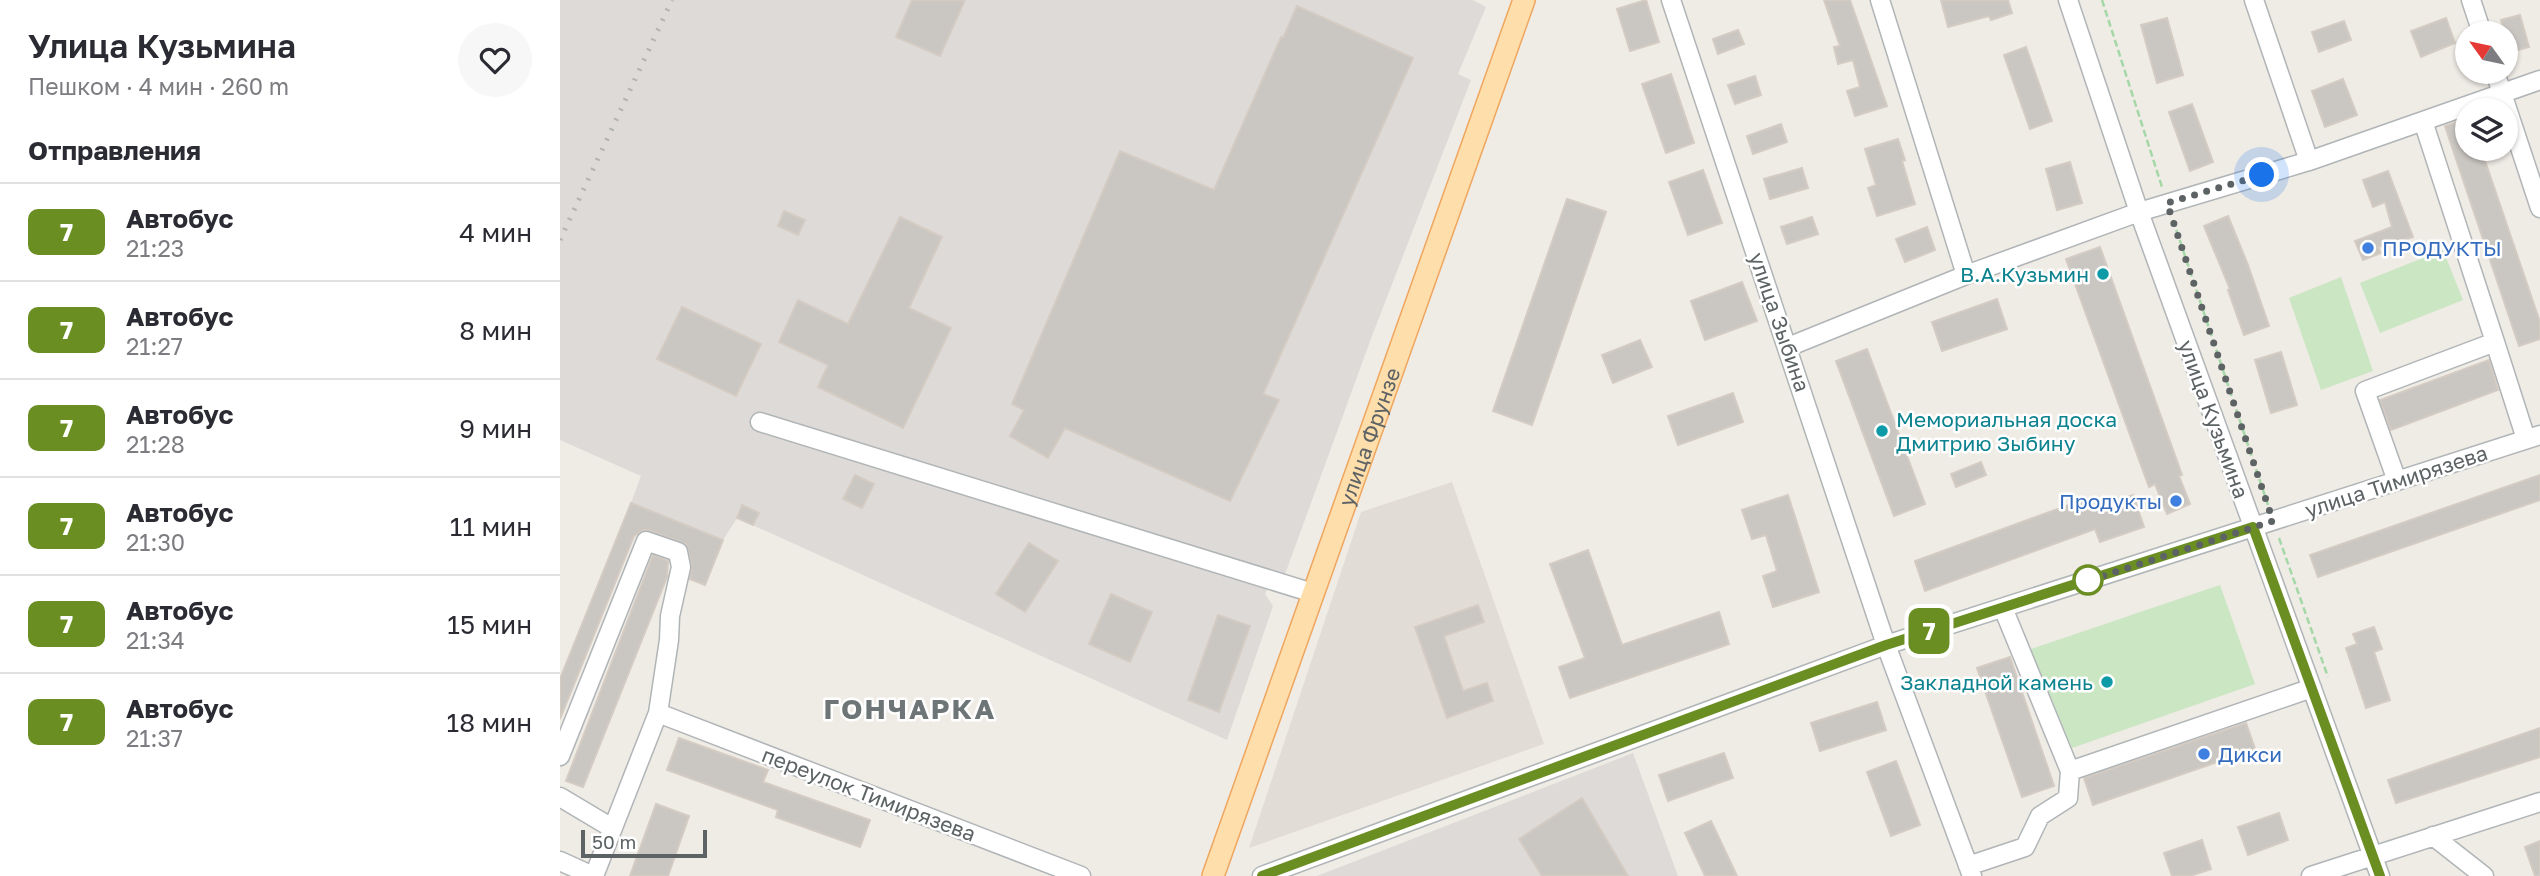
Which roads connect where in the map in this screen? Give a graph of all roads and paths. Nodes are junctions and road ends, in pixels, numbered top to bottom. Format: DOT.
graph roads {
  1 [pos="1524,0"];
  2 [pos="1671,0"];
  3 [pos="1880,0"];
  4 [pos="2068,0"];
  5 [pos="2102,0"];
  6 [pos="2254,0"];
  7 [pos="2471,0"];
  8 [pos="2478,21"];
  9 [pos="2540,80"];
  10 [pos="2499,84"];
  11 [pos="2502,94"];
  12 [pos="2423,121"];
  13 [pos="2309,160"];
  14 [pos="2167,203"];
  15 [pos="2540,208"];
  16 [pos="2139,212"];
  17 [pos="1966,275"];
  18 [pos="2495,342"];
  19 [pos="1788,347"];
  20 [pos="760,422"];
  21 [pos="2533,437"];
  22 [pos="2397,481"];
  23 [pos="2273,521"];
  24 [pos="2253,527"];
  25 [pos="1313,593"];
  26 [pos="2003,608"];
  27 [pos="1886,645"];
  28 [pos="2329,679"];
  29 [pos="2312,688"];
  30 [pos="658,713"];
  31 [pos="560,756"];
  32 [pos="2070,772"];
  33 [pos="560,797"];
  34 [pos="2540,802"];
  35 [pos="612,828"];
  36 [pos="2433,836"];
  37 [pos="2373,856"];
  38 [pos="560,861"];
  39 [pos="1970,871"];
  40 [pos="593,876"];
  41 [pos="1081,876"];
  42 [pos="1213,876"];
  43 [pos="1262,876"];
  44 [pos="2311,876"];
  45 [pos="2380,876"];
  46 [pos="2484,876"];
  1 -- 25 [label="main road, улица Фрунзе"];
  2 -- 19 [label="street, улица Зыбина"];
  3 -- 17 [label="street"];
  4 -- 16 [label="street, улица Кузьмина"];
  5 -- 14 [label="path"];
  6 -- 13 [label="street"];
  7 -- 8 [label="street"];
  9 -- 11 [label="street"];
  10 -- 11 [label="street"];
  11 -- 12 [label="street"];
  11 -- 15 [label="street"];
  12 -- 13 [label="street"];
  12 -- 18 [label="street"];
  13 -- 14 [label="street"];
  14 -- 16 [label="street"];
  14 -- 23 [label="path"];
  16 -- 17 [label="street"];
  16 -- 24 [label="street, улица Кузьмина"];
  17 -- 19 [label="street"];
  18 -- 21 [label="street"];
  18 -- 22 [label="street"];
  19 -- 27 [label="street, улица Зыбина"];
  20 -- 25 [label="street"];
  21 -- 22 [label="street, улица Тимирязева"];
  22 -- 23 [label="street, улица Тимирязева"];
  23 -- 24 [label="street, улица Тимирязева"];
  23 -- 28 [label="path"];
  24 -- 26 [label="street, улица Тимирязева"];
  24 -- 29 [label="street, улица Кузьмина"];
  25 -- 42 [label="main road, улица Фрунзе"];
  26 -- 27 [label="street, улица Тимирязева"];
  26 -- 32 [label="street"];
  27 -- 39 [label="street, улица Зыбина"];
  27 -- 43 [label="street, улица Тимирязева"];
  29 -- 32 [label="street"];
  29 -- 37 [label="street, улица Кузьмина"];
  30 -- 31 [label="street"];
  30 -- 35 [label="street"];
  30 -- 41 [label="street, переулок Тимирязева"];
  32 -- 39 [label="street"];
  33 -- 35 [label="street"];
  34 -- 36 [label="street"];
  35 -- 40 [label="street"];
  36 -- 37 [label="street"];
  36 -- 46 [label="street"];
  37 -- 44 [label="street"];
  37 -- 45 [label="street, улица Кузьмина"];
  38 -- 40 [label="street"];
}
